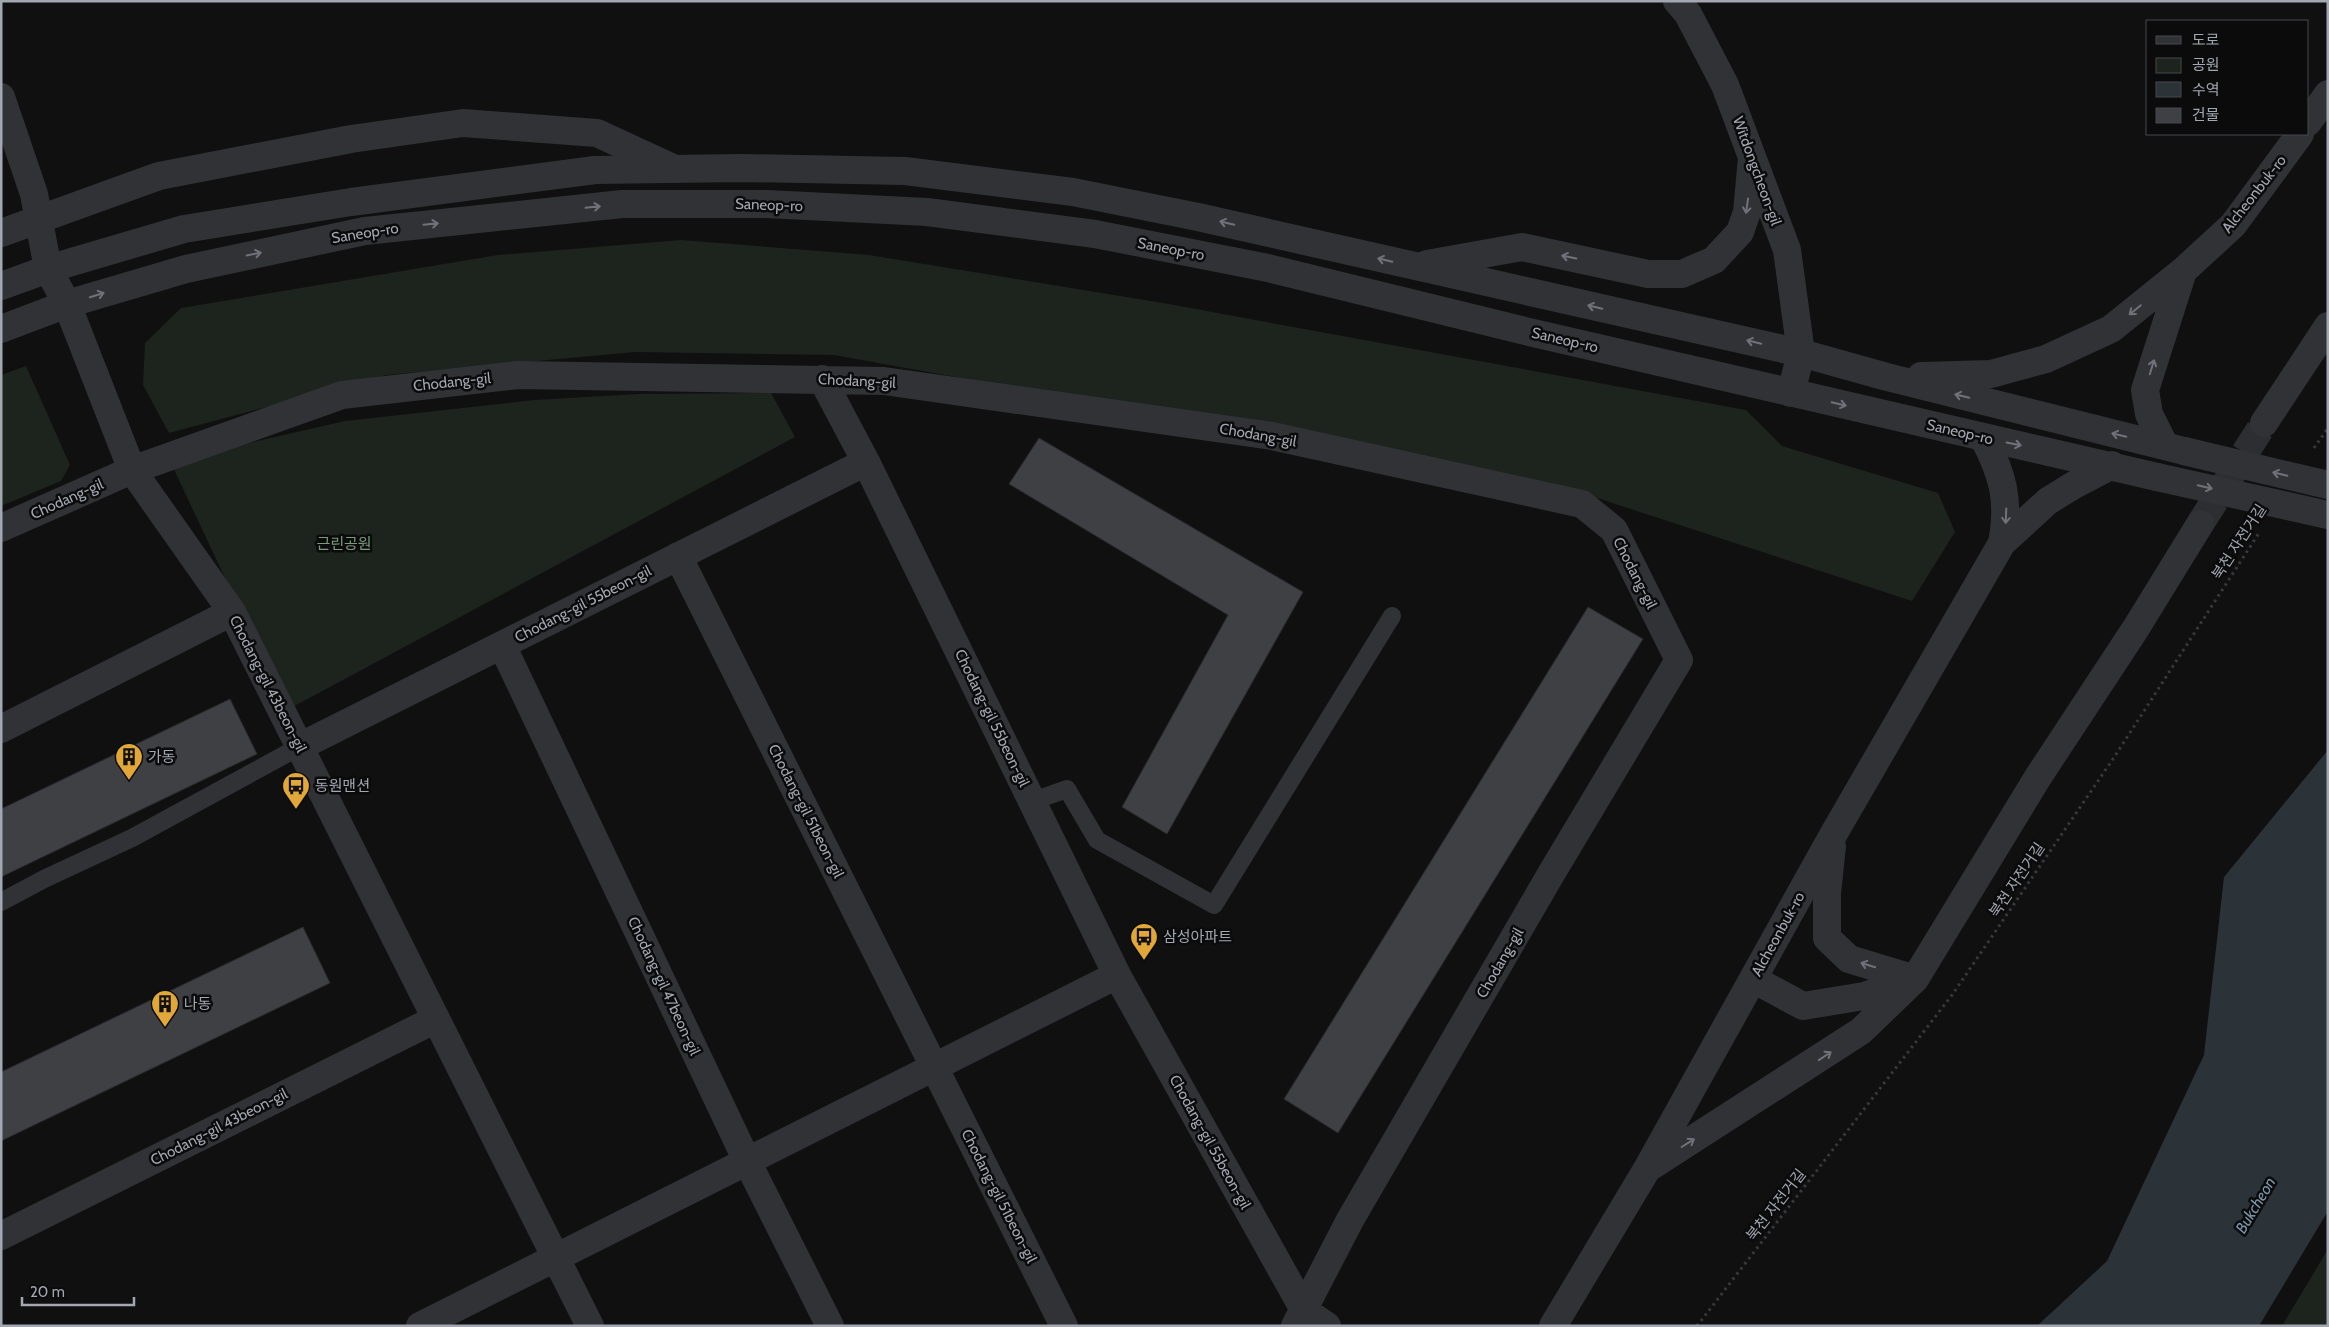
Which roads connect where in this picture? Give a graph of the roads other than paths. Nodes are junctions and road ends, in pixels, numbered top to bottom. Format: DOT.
graph roads {
  1 [pos="1677,1"];
  2 [pos="2328,94"];
  3 [pos="1,97"];
  4 [pos="2309,121"];
  5 [pos="2299,135"];
  6 [pos="1752,158"];
  7 [pos="675,169"];
  8 [pos="40,218"];
  9 [pos="1,234"];
  10 [pos="1415,266"];
  11 [pos="48,269"];
  12 [pos="2183,271"];
  13 [pos="1,286"];
  14 [pos="67,304"];
  15 [pos="2328,326"];
  16 [pos="1,329"];
  17 [pos="1801,353"];
  18 [pos="1886,377"];
  19 [pos="822,379"];
  20 [pos="1791,393"];
  21 [pos="2264,423"];
  22 [pos="1983,437"];
  23 [pos="2174,449"];
  24 [pos="866,462"];
  25 [pos="2112,465"];
  26 [pos="132,470"];
  27 [pos="2328,485"];
  28 [pos="2328,515"];
  29 [pos="2200,524"];
  30 [pos="1,528"];
  31 [pos="2002,543"];
  32 [pos="678,556"];
  33 [pos="232,612"];
  34 [pos="1392,616"];
  35 [pos="502,645"];
  36 [pos="1,729"];
  37 [pos="299,747"];
  38 [pos="1033,801"];
  39 [pos="1833,835"];
  40 [pos="1,902"];
  41 [pos="1117,975"];
  42 [pos="1753,979"];
  43 [pos="1915,979"];
  44 [pos="436,1019"];
  45 [pos="934,1066"];
  46 [pos="747,1161"];
  47 [pos="1647,1169"];
  48 [pos="1,1236"];
  49 [pos="555,1258"];
  50 [pos="1299,1318"];
  51 [pos="420,1326"];
  52 [pos="590,1326"];
  53 [pos="830,1326"];
  54 [pos="1064,1326"];
  55 [pos="1327,1326"];
  56 [pos="1553,1326"];
  1 -- 6 [label="street, Witdongcheon-gil"];
  2 -- 4 [label="street"];
  3 -- 8 [label="street, Chodang-gil 43beon-gil"];
  5 -- 12 [label="street, Alcheonbuk-ro"];
  6 -- 10 [label="street, one-way"];
  6 -- 17 [label="street, Witdongcheon-gil"];
  7 -- 8 [label="street"];
  10 -- 7 [label="street, one-way"];
  7 -- 11 [label="street"];
  8 -- 9 [label="street"];
  8 -- 11 [label="street, Chodang-gil 43beon-gil"];
  17 -- 10 [label="street, one-way"];
  11 -- 13 [label="street"];
  11 -- 14 [label="street, Chodang-gil 43beon-gil"];
  12 -- 18 [label="street, Alcheonbuk-ro, one-way"];
  23 -- 12 [label="street, one-way"];
  14 -- 16 [label="street, Saneop-ro"];
  14 -- 20 [label="street, Saneop-ro, one-way"];
  14 -- 26 [label="street, Chodang-gil 43beon-gil"];
  15 -- 21 [label="street"];
  17 -- 18 [label="street"];
  17 -- 20 [label="street"];
  23 -- 18 [label="street, one-way"];
  19 -- 24 [label="street, Chodang-gil 55beon-gil"];
  19 -- 26 [label="street, Chodang-gil"];
  19 -- 50 [label="street, Chodang-gil"];
  20 -- 22 [label="street, Saneop-ro, one-way"];
  22 -- 25 [label="street, Saneop-ro, one-way"];
  22 -- 31 [label="street, one-way"];
  27 -- 23 [label="street, one-way, bridge"];
  24 -- 32 [label="street, Chodang-gil 55beon-gil"];
  24 -- 38 [label="street, Chodang-gil 55beon-gil"];
  25 -- 28 [label="street, Saneop-ro, one-way, bridge"];
  25 -- 31 [label="street"];
  26 -- 30 [label="street, Chodang-gil"];
  26 -- 33 [label="street, Chodang-gil 43beon-gil"];
  29 -- 43 [label="street"];
  31 -- 39 [label="street, Alcheonbuk-ro"];
  32 -- 35 [label="street, Chodang-gil 55beon-gil"];
  32 -- 45 [label="street, Chodang-gil 51beon-gil"];
  33 -- 36 [label="street"];
  33 -- 37 [label="street, Chodang-gil 43beon-gil"];
  34 -- 38 [label="lane"];
  35 -- 37 [label="street, Chodang-gil 55beon-gil"];
  35 -- 46 [label="street, Chodang-gil 47beon-gil"];
  37 -- 40 [label="lane"];
  37 -- 44 [label="street, Chodang-gil 43beon-gil"];
  38 -- 41 [label="street, Chodang-gil 55beon-gil"];
  39 -- 42 [label="street, Alcheonbuk-ro"];
  43 -- 39 [label="street, one-way"];
  41 -- 45 [label="street"];
  41 -- 50 [label="street, Chodang-gil 55beon-gil"];
  42 -- 43 [label="street"];
  42 -- 47 [label="street, Alcheonbuk-ro"];
  47 -- 43 [label="street, one-way"];
  44 -- 48 [label="street, Chodang-gil 43beon-gil"];
  44 -- 49 [label="street, Chodang-gil 43beon-gil"];
  45 -- 46 [label="street"];
  45 -- 54 [label="street, Chodang-gil 51beon-gil"];
  46 -- 49 [label="street"];
  46 -- 53 [label="street, Chodang-gil 47beon-gil"];
  47 -- 56 [label="street, Alcheonbuk-ro"];
  49 -- 51 [label="street"];
  49 -- 52 [label="street, Chodang-gil 43beon-gil"];
  50 -- 55 [label="street"];
}
